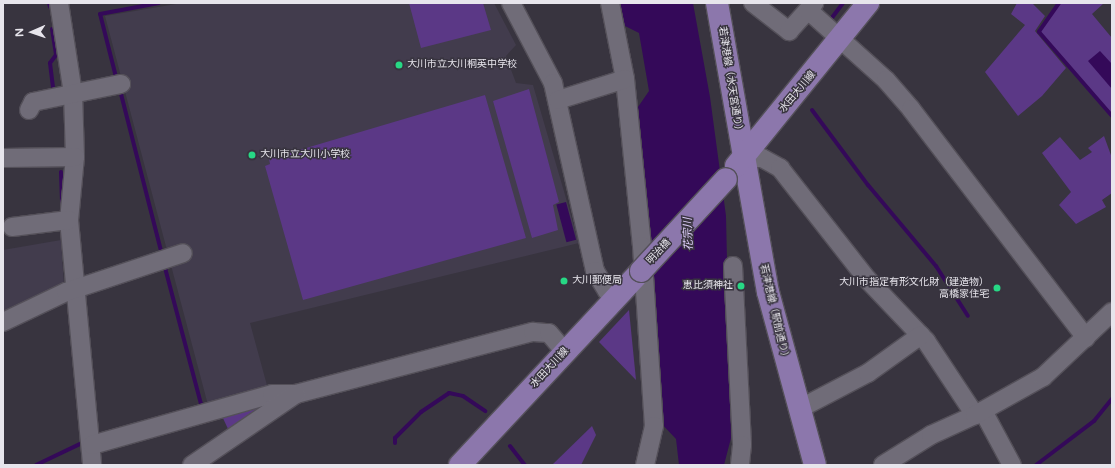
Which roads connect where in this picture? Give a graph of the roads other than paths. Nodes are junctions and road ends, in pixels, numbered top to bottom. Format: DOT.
graph roads {
  1 [pos="59,3"];
  2 [pos="511,3"];
  3 [pos="610,3"];
  4 [pos="717,3"];
  5 [pos="752,3"];
  6 [pos="868,3"];
  7 [pos="811,7"];
  8 [pos="841,40"];
  9 [pos="624,79"];
  10 [pos="117,85"];
  11 [pos="73,93"];
  12 [pos="558,100"];
  13 [pos="29,110"];
  14 [pos="75,157"];
  15 [pos="3,158"];
  16 [pos="743,158"];
  17 [pos="726,179"];
  18 [pos="63,220"];
  19 [pos="12,227"];
  20 [pos="184,253"];
  21 [pos="733,266"];
  22 [pos="641,271"];
  23 [pos="70,291"];
  24 [pos="616,296"];
  25 [pos="1112,312"];
  26 [pos="3,322"];
  27 [pos="921,335"];
  28 [pos="1086,338"];
  29 [pos="565,352"];
  30 [pos="296,394"];
  31 [pos="799,409"];
  32 [pos="979,413"];
  33 [pos="92,445"];
  34 [pos="92,465"];
  35 [pos="192,465"];
  36 [pos="460,465"];
  37 [pos="646,465"];
  38 [pos="740,465"];
  39 [pos="815,465"];
  40 [pos="883,465"];
  41 [pos="1012,465"];
  1 -- 11 [label="street"];
  2 -- 12 [label="street"];
  3 -- 9 [label="street"];
  4 -- 16 [label="main road, 若津港線（水天宮通り）"];
  5 -- 7 [label="street"];
  6 -- 8 [label="main road, 水田大川線"];
  7 -- 8 [label="street"];
  8 -- 16 [label="main road, 水田大川線"];
  8 -- 28 [label="street"];
  9 -- 12 [label="street"];
  9 -- 37 [label="street"];
  10 -- 11 [label="street"];
  11 -- 13 [label="street"];
  11 -- 14 [label="street"];
  12 -- 24 [label="street"];
  14 -- 15 [label="street"];
  14 -- 18 [label="street"];
  16 -- 17 [label="main road, 水田大川線"];
  16 -- 27 [label="street"];
  16 -- 31 [label="main road, 若津港線（駅前通り）"];
  17 -- 22 [label="main road, 明治橋, bridge"];
  18 -- 19 [label="street"];
  18 -- 23 [label="street"];
  20 -- 23 [label="street"];
  21 -- 38 [label="street"];
  22 -- 24 [label="main road, 水田大川線"];
  23 -- 26 [label="street"];
  23 -- 33 [label="street"];
  24 -- 29 [label="main road, 水田大川線"];
  25 -- 28 [label="street"];
  27 -- 31 [label="street"];
  27 -- 32 [label="street"];
  28 -- 32 [label="street"];
  29 -- 30 [label="street"];
  29 -- 36 [label="main road, 水田大川線"];
  30 -- 33 [label="street"];
  30 -- 35 [label="street"];
  31 -- 39 [label="main road, 若津港線（駅前通り）"];
  32 -- 40 [label="street"];
  32 -- 41 [label="street"];
  33 -- 34 [label="street"];
}
